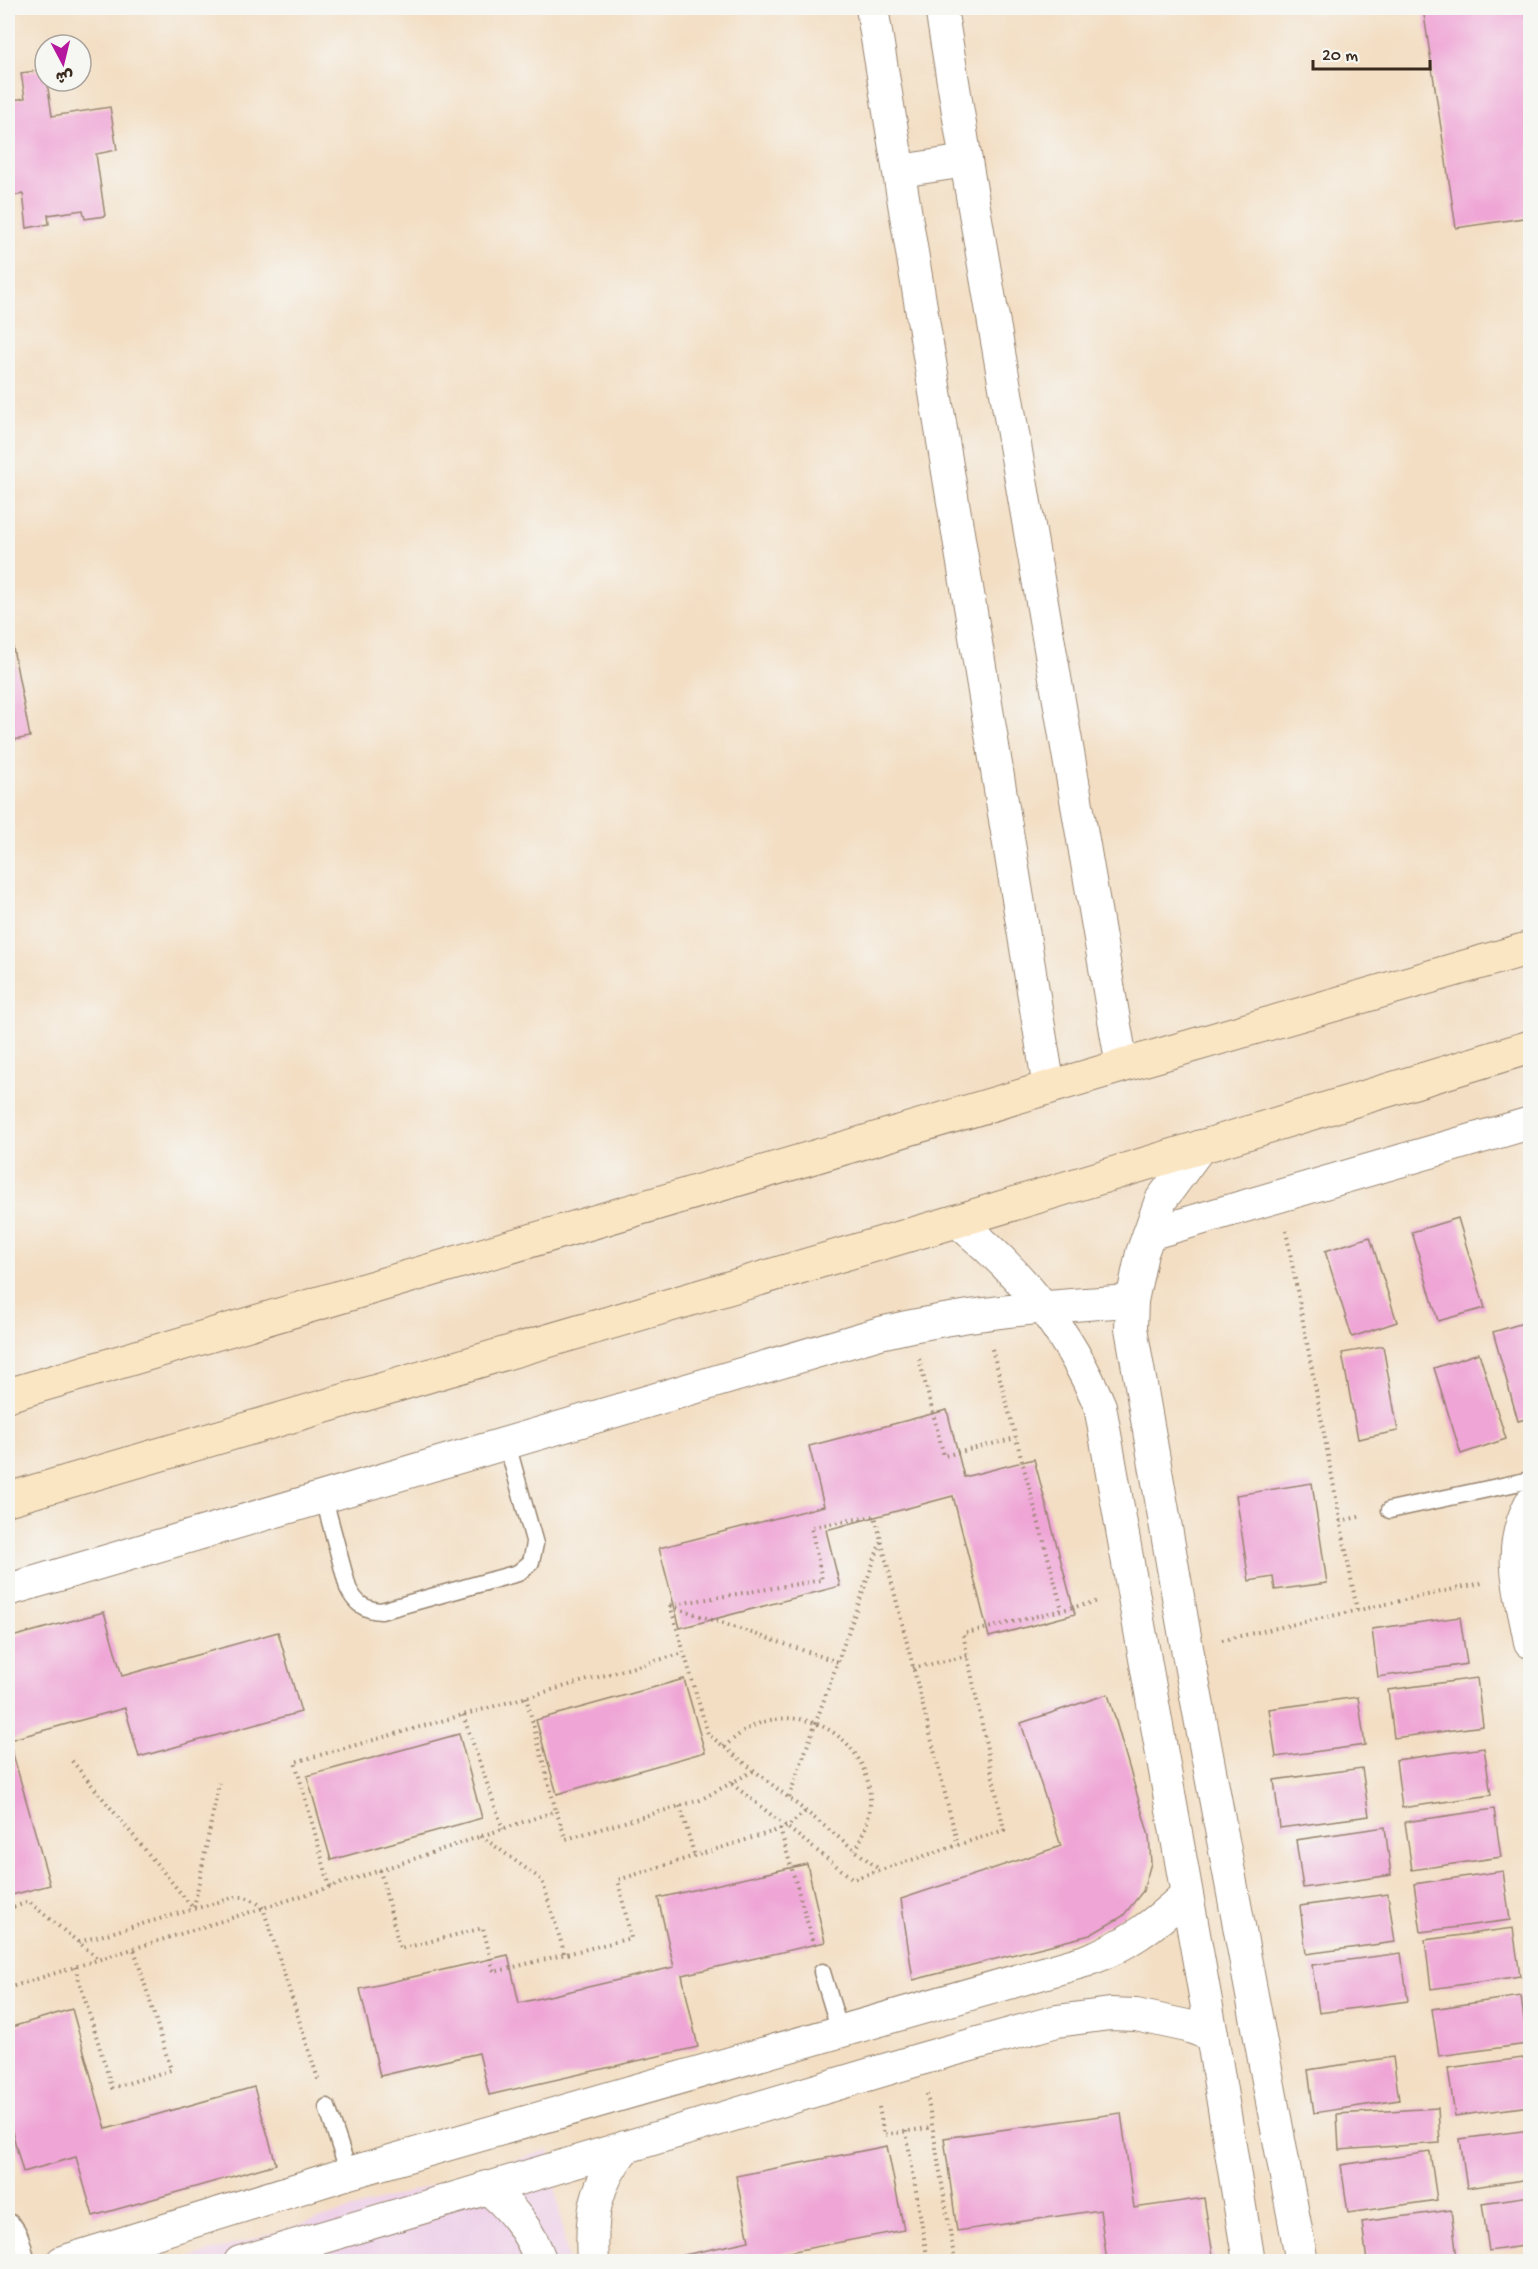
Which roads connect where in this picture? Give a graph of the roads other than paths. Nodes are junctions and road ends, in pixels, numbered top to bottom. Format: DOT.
graph roads {
  1 [pos="872,8"];
  2 [pos="941,8"];
  3 [pos="966,161"];
  4 [pos="900,171"];
  5 [pos="1530,948"];
  6 [pos="1530,1047"];
  7 [pos="1122,1066"];
  8 [pos="1049,1088"];
  9 [pos="1530,1123"];
  10 [pos="1201,1146"];
  11 [pos="957,1221"];
  12 [pos="1149,1234"];
  13 [pos="1132,1301"];
  14 [pos="1044,1306"];
  15 [pos="8,1395"];
  16 [pos="507,1444"];
  17 [pos="1530,1480"];
  18 [pos="8,1499"];
  19 [pos="324,1499"];
  20 [pos="1530,1504"];
  21 [pos="1390,1510"];
  22 [pos="8,1590"];
  23 [pos="1530,1642"];
  24 [pos="1186,1895"];
  25 [pos="1048,1971"];
  26 [pos="822,1972"];
  27 [pos="1057,2021"];
  28 [pos="840,2031"];
  29 [pos="1212,2035"];
  30 [pos="327,2106"];
  31 [pos="625,2147"];
  32 [pos="349,2173"];
  33 [pos="486,2187"];
  34 [pos="8,2221"];
  35 [pos="27,2262"];
  36 [pos="62,2262"];
  37 [pos="240,2262"];
  38 [pos="541,2262"];
  39 [pos="593,2262"];
  40 [pos="1249,2262"];
  41 [pos="1302,2262"];
  1 -- 4 [label="street"];
  2 -- 3 [label="street"];
  3 -- 4 [label="street"];
  3 -- 7 [label="street"];
  4 -- 8 [label="street"];
  5 -- 7 [label="street"];
  6 -- 10 [label="street"];
  7 -- 8 [label="street"];
  8 -- 15 [label="street"];
  9 -- 12 [label="street"];
  10 -- 11 [label="street"];
  10 -- 12 [label="street"];
  11 -- 14 [label="street"];
  11 -- 18 [label="street"];
  12 -- 13 [label="street"];
  13 -- 14 [label="street"];
  13 -- 41 [label="street"];
  14 -- 16 [label="street"];
  14 -- 24 [label="street"];
  16 -- 19 [label="street"];
  16 -- 19 [label="lane"];
  17 -- 21 [label="lane"];
  19 -- 22 [label="street"];
  20 -- 23 [label="street"];
  24 -- 25 [label="street"];
  24 -- 29 [label="street"];
  25 -- 27 [label="street"];
  25 -- 28 [label="street"];
  26 -- 28 [label="lane"];
  27 -- 29 [label="street"];
  27 -- 31 [label="street"];
  28 -- 32 [label="street"];
  29 -- 40 [label="street"];
  30 -- 32 [label="lane"];
  31 -- 33 [label="street"];
  31 -- 39 [label="street"];
  32 -- 36 [label="street"];
  33 -- 37 [label="street"];
  33 -- 38 [label="street"];
  34 -- 35 [label="lane"];
}
